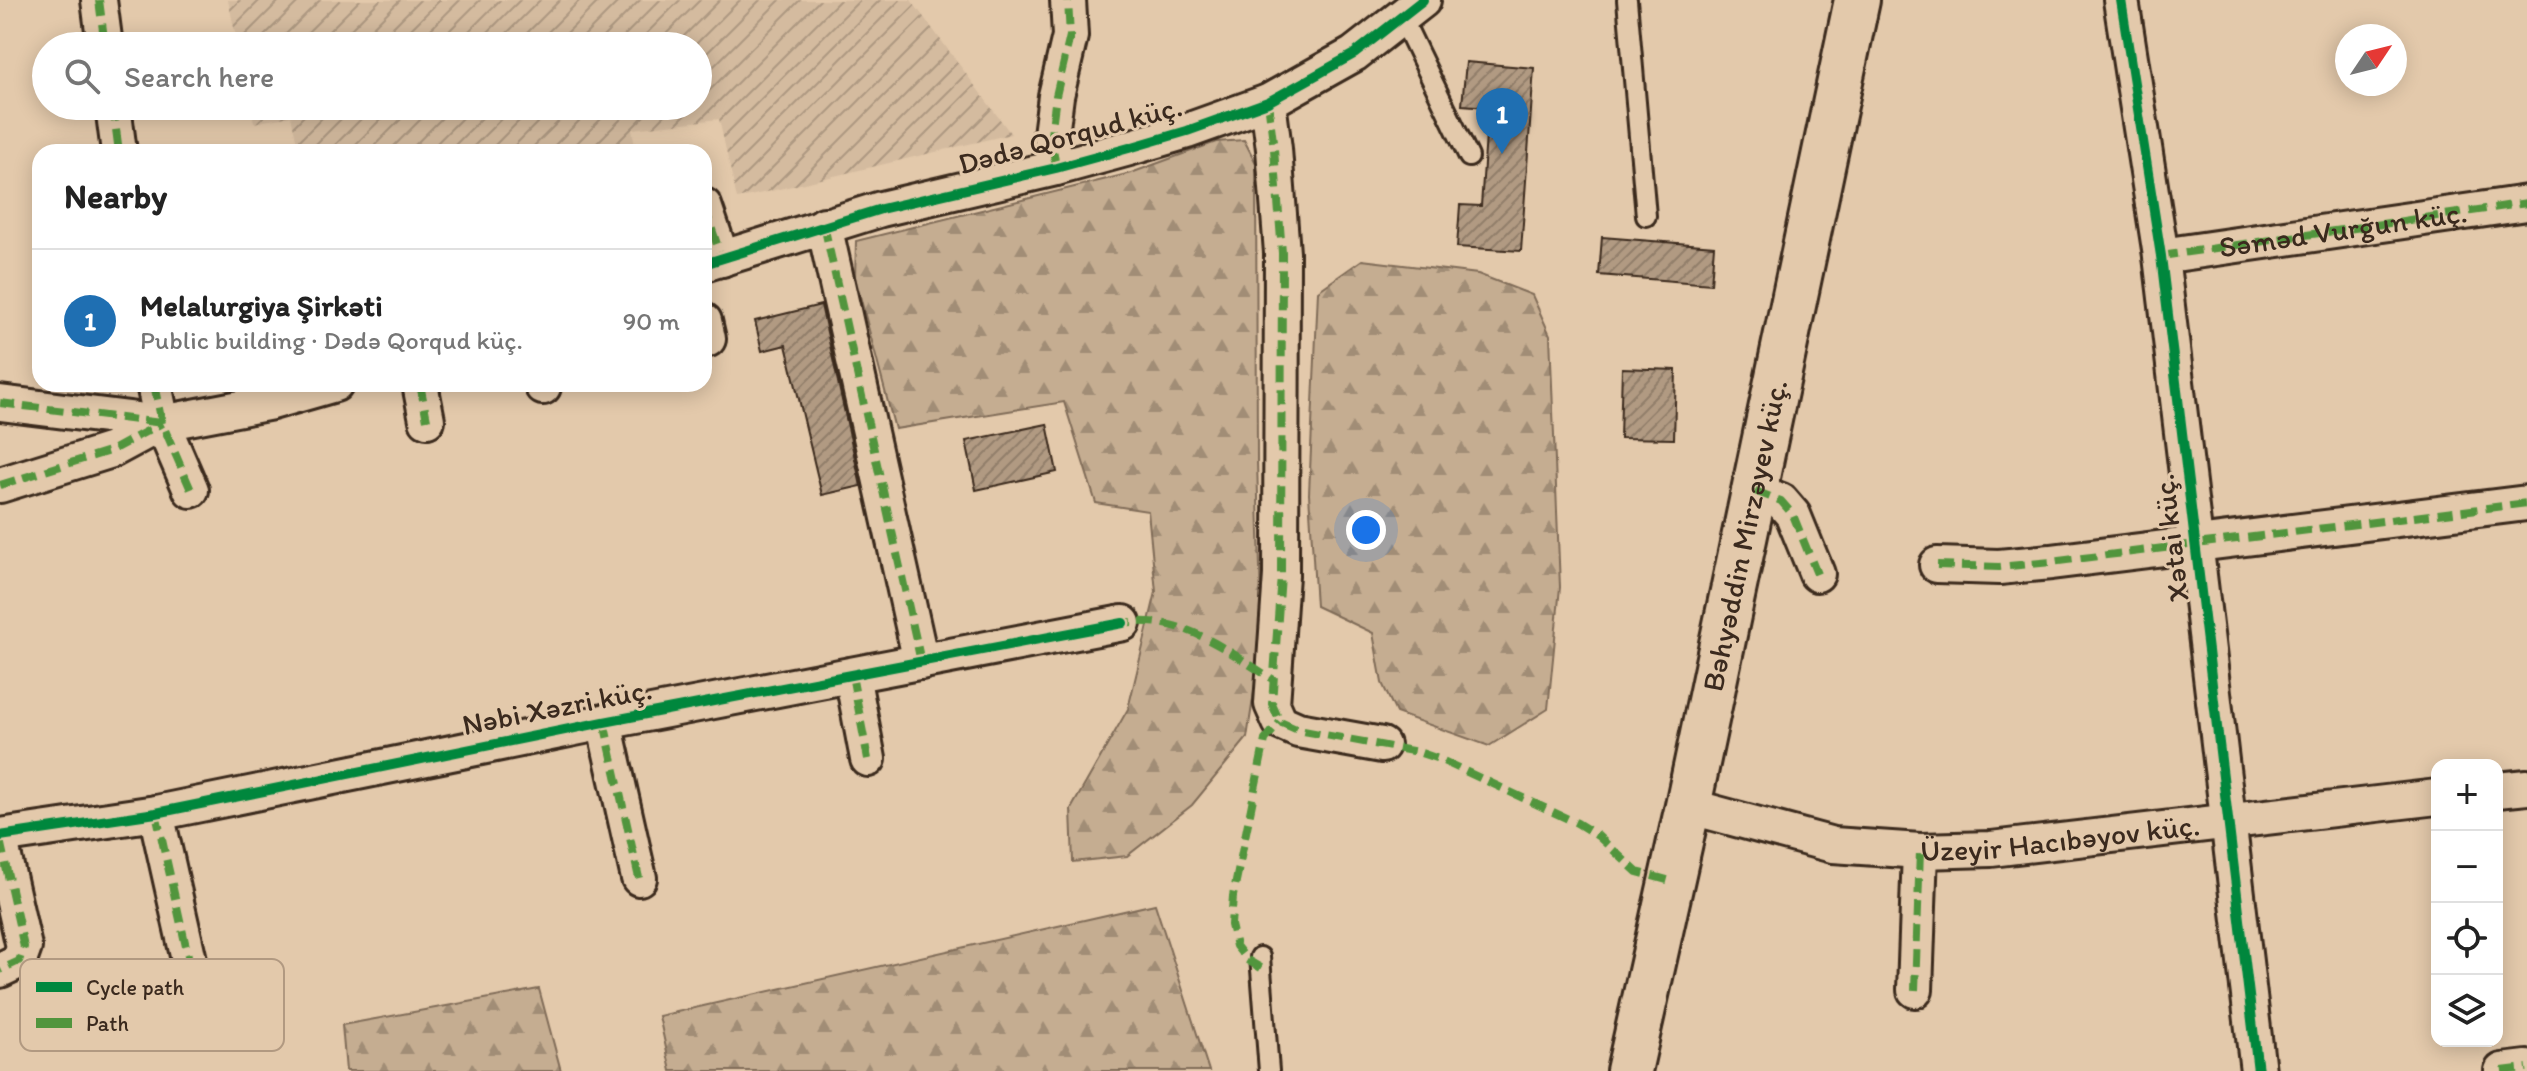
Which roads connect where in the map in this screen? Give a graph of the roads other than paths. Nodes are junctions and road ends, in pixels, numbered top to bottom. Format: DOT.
graph roads {
  1 [pos="99,0"];
  2 [pos="1068,0"];
  3 [pos="1627,0"];
  4 [pos="1857,0"];
  5 [pos="2121,0"];
  6 [pos="1413,9"];
  7 [pos="103,32"];
  8 [pos="1268,102"];
  9 [pos="115,120"];
  10 [pos="118,144"];
  11 [pos="1469,157"];
  12 [pos="1056,168"];
  13 [pos="2527,203"];
  14 [pos="1646,216"];
  15 [pos="824,225"];
  16 [pos="2161,256"];
  17 [pos="713,262"];
  18 [pos="156,392"];
  19 [pos="307,392"];
  20 [pos="422,392"];
  21 [pos="0,403"];
  22 [pos="427,420"];
  23 [pos="162,423"];
  24 [pos="0,485"];
  25 [pos="191,490"];
  26 [pos="1755,491"];
  27 [pos="2527,503"];
  28 [pos="2195,543"];
  29 [pos="1937,565"];
  30 [pos="1817,574"];
  31 [pos="1123,623"];
  32 [pos="921,662"];
  33 [pos="852,675"];
  34 [pos="604,722"];
  35 [pos="1382,745"];
  36 [pos="868,759"];
  37 [pos="2527,787"];
  38 [pos="2503,789"];
  39 [pos="2431,798"];
  40 [pos="1688,806"];
  41 [pos="156,813"];
  42 [pos="2229,820"];
  43 [pos="0,838"];
  44 [pos="1920,851"];
  45 [pos="639,878"];
  46 [pos="1260,957"];
  47 [pos="189,959"];
  48 [pos="0,970"];
  49 [pos="1915,990"];
  50 [pos="2527,1068"];
  51 [pos="1269,1071"];
  52 [pos="1629,1071"];
  53 [pos="2258,1071"];
  54 [pos="2502,1071"];
  1 -- 7 [label="street"];
  2 -- 12 [label="street, Dədə Qorqud küç."];
  3 -- 14 [label="lane"];
  4 -- 26 [label="highway, Bəhyəddin Mirzəyev küç."];
  5 -- 16 [label="street, Xətai küç."];
  6 -- 8 [label="street, Dədə Qorqud küç."];
  6 -- 11 [label="lane"];
  8 -- 12 [label="street, Dədə Qorqud küç."];
  8 -- 35 [label="street"];
  9 -- 10 [label="street"];
  12 -- 15 [label="street, Dədə Qorqud küç."];
  13 -- 16 [label="street, Səməd Vurğun küç."];
  15 -- 17 [label="street, Dədə Qorqud küç."];
  15 -- 32 [label="street"];
  16 -- 28 [label="street, Xətai küç."];
  18 -- 23 [label="street"];
  19 -- 23 [label="street"];
  20 -- 22 [label="street"];
  21 -- 23 [label="street"];
  23 -- 24 [label="street"];
  23 -- 25 [label="street"];
  26 -- 30 [label="street"];
  26 -- 40 [label="highway, Bəhyəddin Mirzəyev küç."];
  27 -- 28 [label="street"];
  28 -- 29 [label="street"];
  28 -- 42 [label="street, Xətai küç."];
  31 -- 32 [label="street, Nəbi Xəzri küç."];
  32 -- 33 [label="street, Nəbi Xəzri küç."];
  33 -- 34 [label="street, Nəbi Xəzri küç."];
  33 -- 36 [label="street"];
  34 -- 41 [label="street, Nəbi Xəzri küç."];
  34 -- 45 [label="street"];
  37 -- 38 [label="street"];
  39 -- 42 [label="street, Üzeyir Hacıbəyov küç."];
  40 -- 44 [label="street, Üzeyir Hacıbəyov küç."];
  40 -- 52 [label="highway, Bəhyəddin Mirzəyev küç."];
  41 -- 43 [label="street, Nəbi Xəzri küç."];
  41 -- 47 [label="street"];
  42 -- 44 [label="street, Üzeyir Hacıbəyov küç."];
  42 -- 53 [label="street, Xətai küç."];
  43 -- 48 [label="street"];
  44 -- 49 [label="street"];
  46 -- 51 [label="lane"];
  50 -- 54 [label="street"];
}
